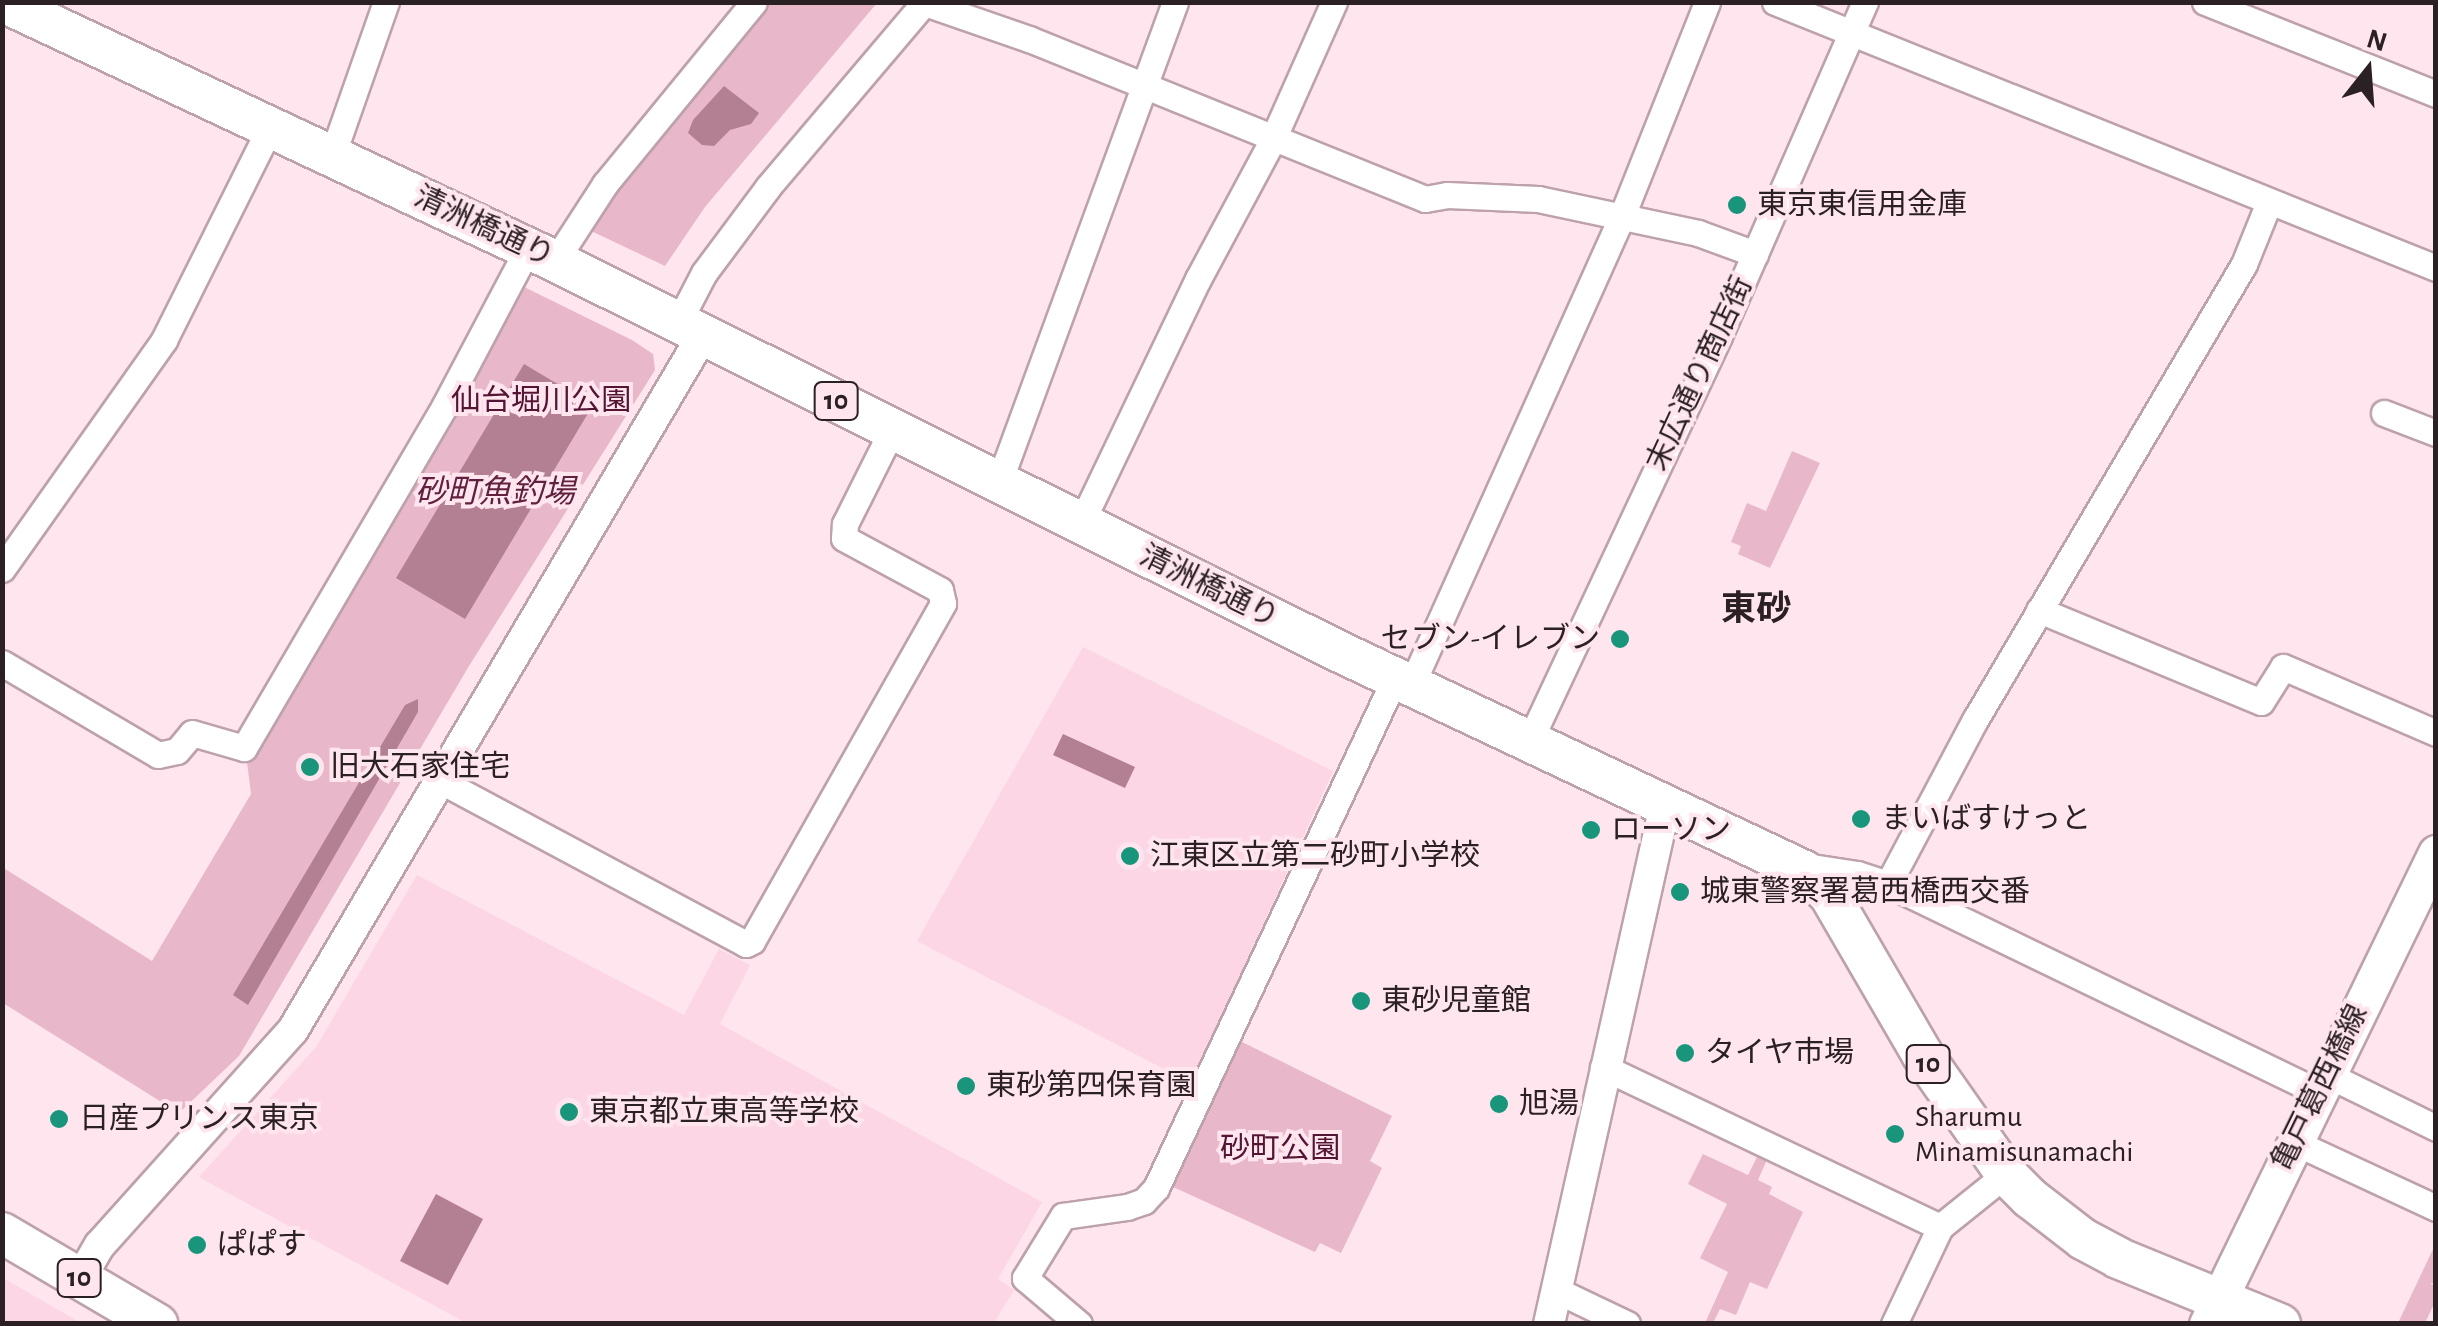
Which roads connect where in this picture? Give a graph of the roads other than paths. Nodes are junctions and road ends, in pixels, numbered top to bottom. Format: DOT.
graph roads {
  1 [pos="4,2"];
  2 [pos="386,2"];
  3 [pos="754,2"];
  4 [pos="1175,2"];
  5 [pos="1334,2"];
  6 [pos="1707,2"];
  7 [pos="1775,2"];
  8 [pos="1866,2"];
  9 [pos="2205,2"];
  10 [pos="925,3"];
  11 [pos="1852,32"];
  12 [pos="1147,86"];
  13 [pos="2436,94"];
  14 [pos="270,128"];
  15 [pos="1273,139"];
  16 [pos="332,156"];
  17 [pos="2269,202"];
  18 [pos="1622,216"];
  19 [pos="541,254"];
  20 [pos="1755,254"];
  21 [pos="2436,268"];
  22 [pos="691,327"];
  23 [pos="2384,413"];
  24 [pos="892,430"];
  25 [pos="2436,433"];
  26 [pos="999,482"];
  27 [pos="1082,523"];
  28 [pos="2,569"];
  29 [pos="2039,610"];
  30 [pos="2,663"];
  31 [pos="1403,682"];
  32 [pos="2436,733"];
  33 [pos="1529,742"];
  34 [pos="439,780"];
  35 [pos="1665,806"];
  36 [pos="2436,852"];
  37 [pos="1789,864"];
  38 [pos="1888,884"];
  39 [pos="1604,1067"];
  40 [pos="2322,1083"];
  41 [pos="2436,1128"];
  42 [pos="2294,1142"];
  43 [pos="2006,1174"];
  44 [pos="2436,1208"];
  45 [pos="1940,1227"];
  46 [pos="2,1232"];
  47 [pos="80,1279"];
  48 [pos="1556,1290"];
  49 [pos="2212,1311"];
  50 [pos="157,1324"];
  51 [pos="1079,1324"];
  52 [pos="1549,1324"];
  53 [pos="1627,1324"];
  54 [pos="1894,1324"];
  55 [pos="2280,1324"];
  1 -- 14 [label="main road, 清洲橋通り / 10"];
  2 -- 16 [label="street"];
  3 -- 19 [label="street"];
  4 -- 12 [label="street"];
  5 -- 15 [label="street"];
  6 -- 18 [label="street"];
  7 -- 11 [label="street"];
  8 -- 11 [label="street, 末広通り商店街"];
  9 -- 13 [label="street"];
  10 -- 12 [label="street"];
  10 -- 22 [label="street"];
  11 -- 17 [label="street"];
  11 -- 20 [label="street, 末広通り商店街"];
  12 -- 15 [label="street"];
  12 -- 26 [label="street"];
  14 -- 16 [label="main road, 清洲橋通り / 10"];
  14 -- 28 [label="street"];
  15 -- 18 [label="street"];
  15 -- 27 [label="street"];
  16 -- 19 [label="main road, 清洲橋通り / 10"];
  17 -- 21 [label="street"];
  17 -- 29 [label="street"];
  18 -- 20 [label="street"];
  18 -- 31 [label="street"];
  19 -- 22 [label="main road, 清洲橋通り / 10"];
  19 -- 30 [label="street"];
  20 -- 33 [label="street, 末広通り商店街"];
  22 -- 24 [label="main road, 清洲橋通り / 10"];
  22 -- 34 [label="street"];
  23 -- 25 [label="street"];
  24 -- 26 [label="main road, 清洲橋通り / 10"];
  24 -- 34 [label="street"];
  26 -- 27 [label="main road, 清洲橋通り / 10"];
  27 -- 31 [label="main road, 清洲橋通り / 10"];
  29 -- 32 [label="street"];
  29 -- 38 [label="street"];
  31 -- 33 [label="main road, 清洲橋通り / 10"];
  31 -- 51 [label="street"];
  33 -- 35 [label="main road, 清洲橋通り / 10"];
  34 -- 47 [label="street"];
  35 -- 37 [label="main road, 清洲橋通り / 10"];
  35 -- 39 [label="street"];
  36 -- 40 [label="main road, 亀戸葛西橋線"];
  37 -- 38 [label="street"];
  37 -- 43 [label="main road, 清洲橋通り / 10"];
  38 -- 40 [label="street"];
  39 -- 45 [label="street"];
  39 -- 48 [label="street"];
  40 -- 41 [label="street"];
  40 -- 42 [label="main road, 亀戸葛西橋線"];
  42 -- 44 [label="street"];
  42 -- 49 [label="main road, 亀戸葛西橋線"];
  43 -- 45 [label="street"];
  43 -- 49 [label="main road, 清洲橋通り / 10"];
  45 -- 54 [label="street"];
  46 -- 47 [label="main road, 10"];
  47 -- 50 [label="main road, 10"];
  48 -- 52 [label="street"];
  48 -- 53 [label="street"];
  49 -- 55 [label="main road, 清洲橋通り / 10"];
}
